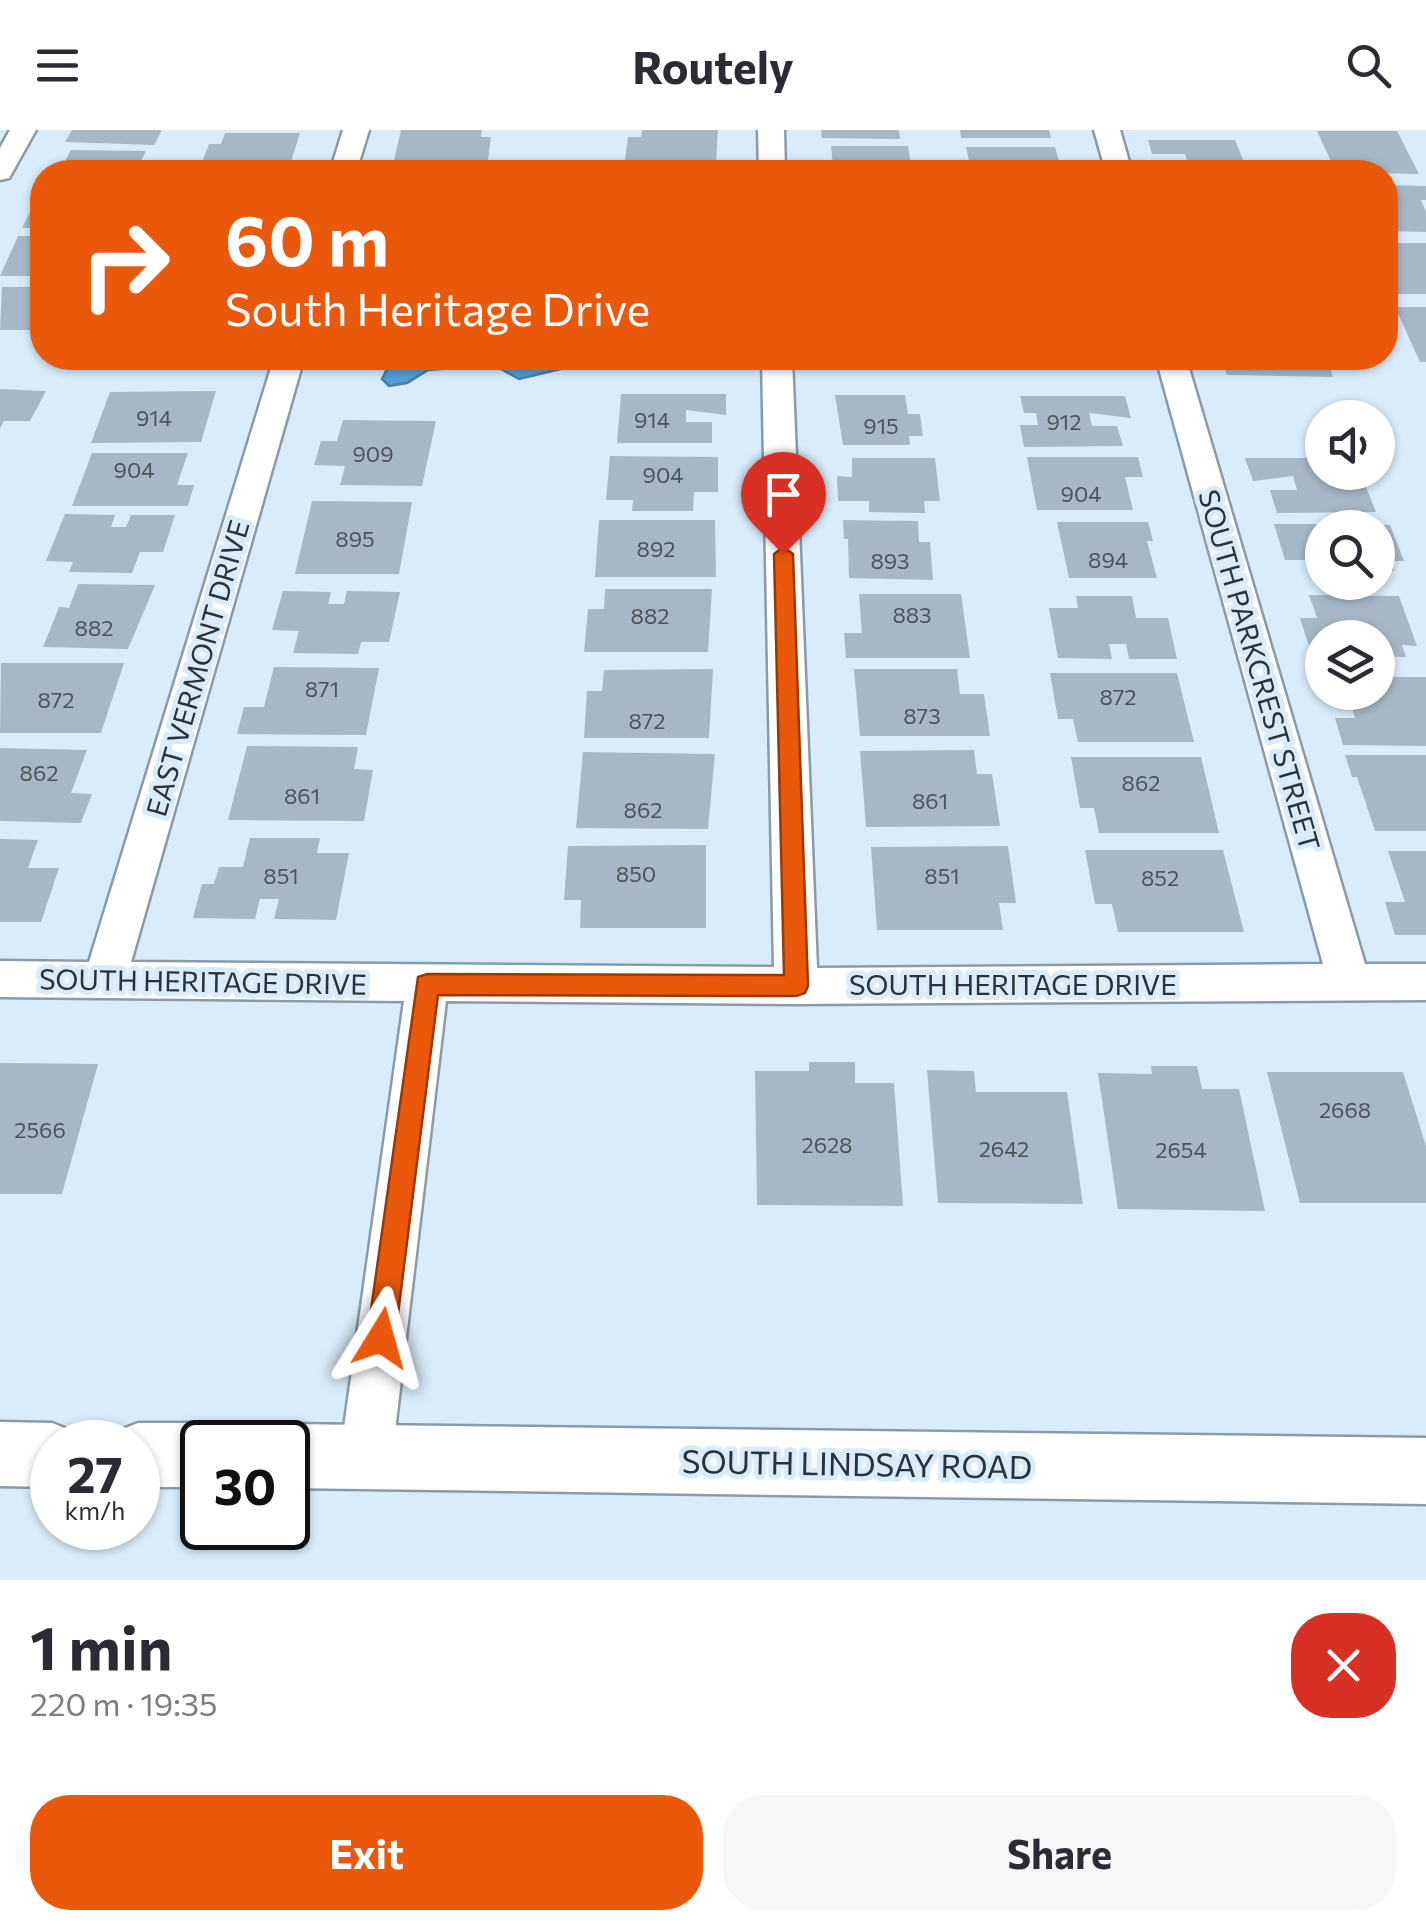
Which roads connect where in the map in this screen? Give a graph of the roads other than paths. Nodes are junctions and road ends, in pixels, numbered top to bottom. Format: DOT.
graph roads {
  1 [pos="356,130"];
  2 [pos="770,130"];
  3 [pos="1107,130"];
  4 [pos="13,138"];
  5 [pos="347,160"];
  6 [pos="771,160"];
  7 [pos="1116,160"];
  8 [pos="0,172"];
  9 [pos="285,370"];
  10 [pos="778,370"];
  11 [pos="1175,370"];
  12 [pos="0,978"];
  13 [pos="106,979"];
  14 [pos="1349,982"];
  15 [pos="1426,982"];
  16 [pos="427,984"];
  17 [pos="796,986"];
  18 [pos="0,1454"];
  19 [pos="30,1454"];
  20 [pos="310,1456"];
  21 [pos="366,1456"];
  22 [pos="1426,1471"];
  1 -- 5 [label="street"];
  2 -- 6 [label="street"];
  3 -- 7 [label="street"];
  4 -- 8 [label="street"];
  9 -- 13 [label="street, EAST VERMONT DRIVE"];
  10 -- 17 [label="street"];
  11 -- 14 [label="street, SOUTH PARKCREST STREET"];
  12 -- 13 [label="street, SOUTH HERITAGE DRIVE"];
  13 -- 16 [label="street, SOUTH HERITAGE DRIVE"];
  14 -- 15 [label="street, SOUTH HERITAGE DRIVE"];
  14 -- 17 [label="street, SOUTH HERITAGE DRIVE"];
  16 -- 17 [label="street, SOUTH HERITAGE DRIVE"];
  16 -- 21 [label="street"];
  18 -- 19 [label="main road"];
  20 -- 21 [label="main road, SOUTH LINDSAY ROAD"];
  21 -- 22 [label="main road, SOUTH LINDSAY ROAD"];
}
